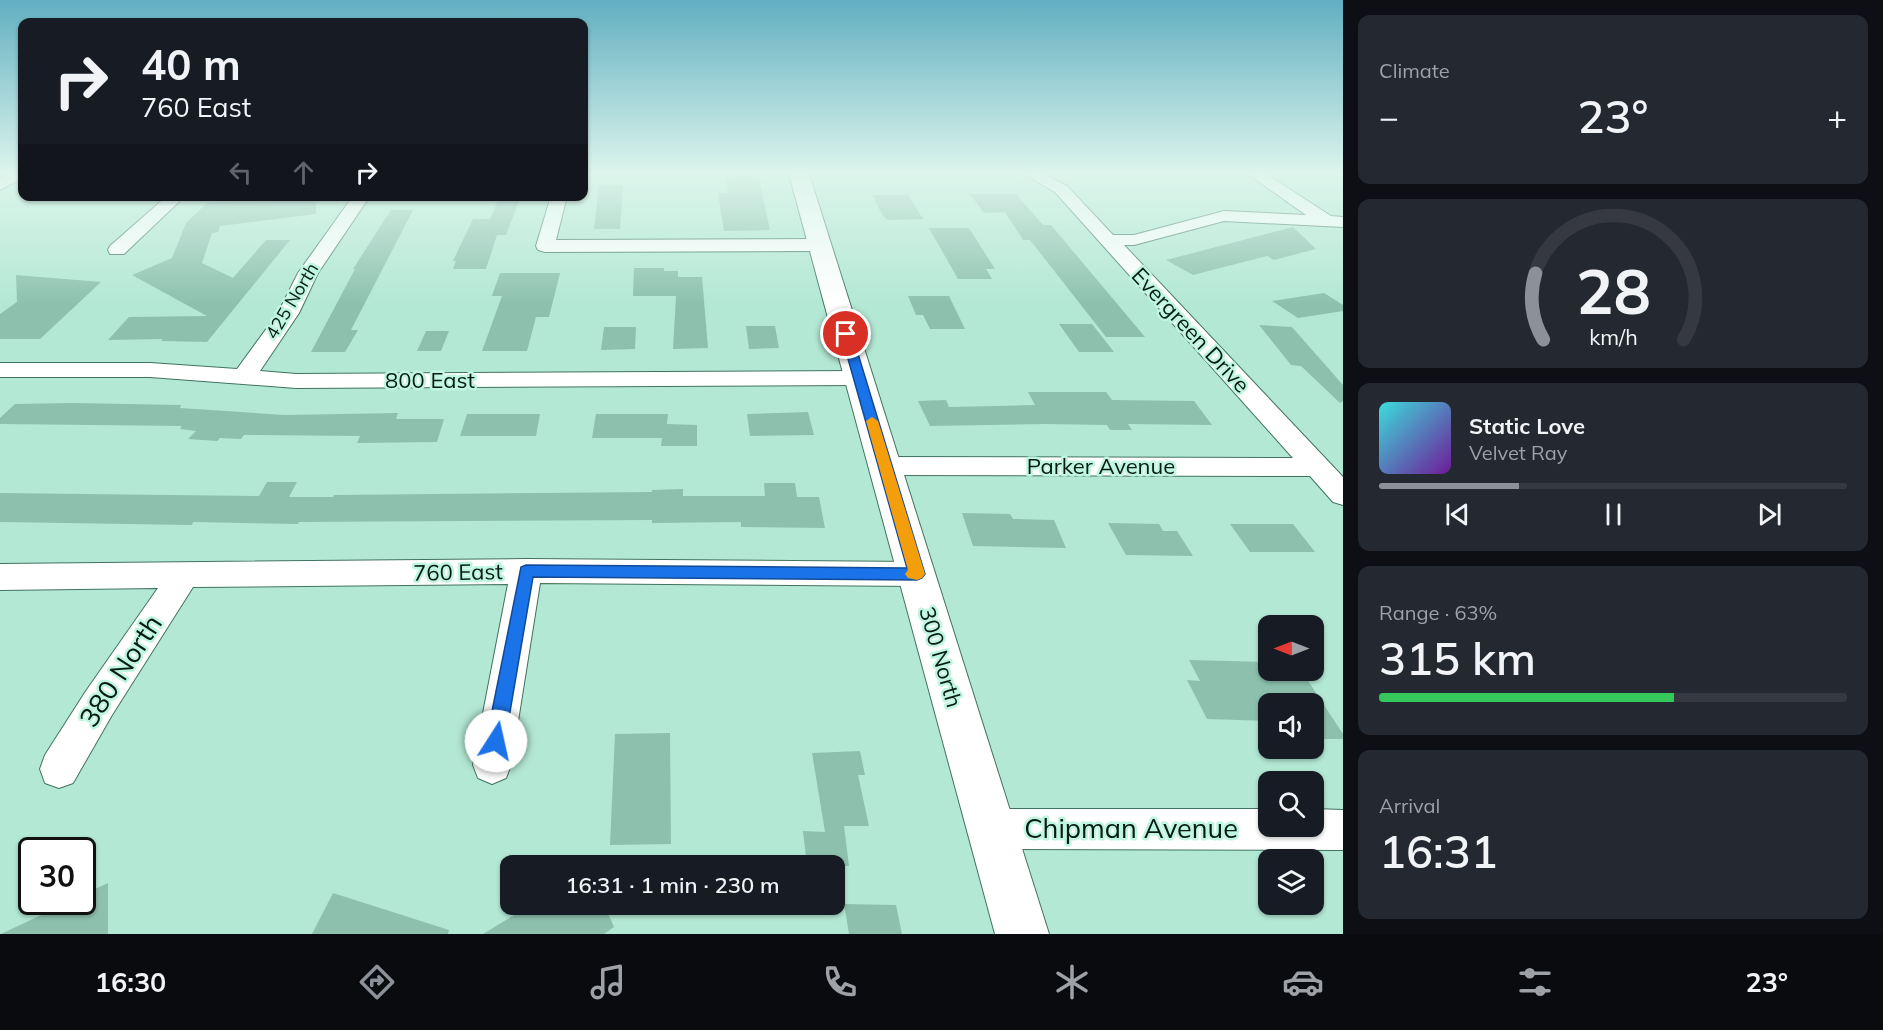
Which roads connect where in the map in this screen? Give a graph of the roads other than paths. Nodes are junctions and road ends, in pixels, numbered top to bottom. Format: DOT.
graph roads {
  1 [pos="153,218"];
  2 [pos="347,218"];
  3 [pos="553,218"];
  4 [pos="812,218"];
  5 [pos="1087,218"];
  6 [pos="1218,218"];
  7 [pos="1259,218"];
  8 [pos="1334,221"];
  9 [pos="1108,240"];
  10 [pos="820,245"];
  11 [pos="117,250"];
  12 [pos="0,370"];
  13 [pos="244,377"];
  14 [pos="860,378"];
  15 [pos="885,466"];
  16 [pos="1317,467"];
  17 [pos="1343,495"];
  18 [pos="526,571"];
  19 [pos="917,574"];
  20 [pos="184,575"];
  21 [pos="0,577"];
  22 [pos="492,765"];
  23 [pos="59,769"];
  24 [pos="992,829"];
  25 [pos="1343,830"];
  26 [pos="1022,934"];
  1 -- 11 [label="street"];
  2 -- 13 [label="street, 425 North"];
  3 -- 10 [label="street"];
  4 -- 10 [label="street, 300 North"];
  5 -- 9 [label="street, Evergreen Drive"];
  6 -- 9 [label="street"];
  7 -- 8 [label="street"];
  9 -- 16 [label="street, Evergreen Drive"];
  10 -- 14 [label="street, 300 North"];
  12 -- 13 [label="street, 800 East"];
  13 -- 14 [label="street, 800 East"];
  14 -- 15 [label="street, 300 North"];
  15 -- 16 [label="street, Parker Avenue"];
  15 -- 19 [label="street, 300 North"];
  16 -- 17 [label="street, Evergreen Drive"];
  18 -- 19 [label="street, 760 East"];
  18 -- 20 [label="street, 760 East"];
  18 -- 22 [label="street"];
  19 -- 24 [label="street, 300 North"];
  20 -- 21 [label="street, 760 East"];
  20 -- 23 [label="street, 380 North"];
  24 -- 25 [label="street, Chipman Avenue"];
  24 -- 26 [label="street, 300 North"];
}
